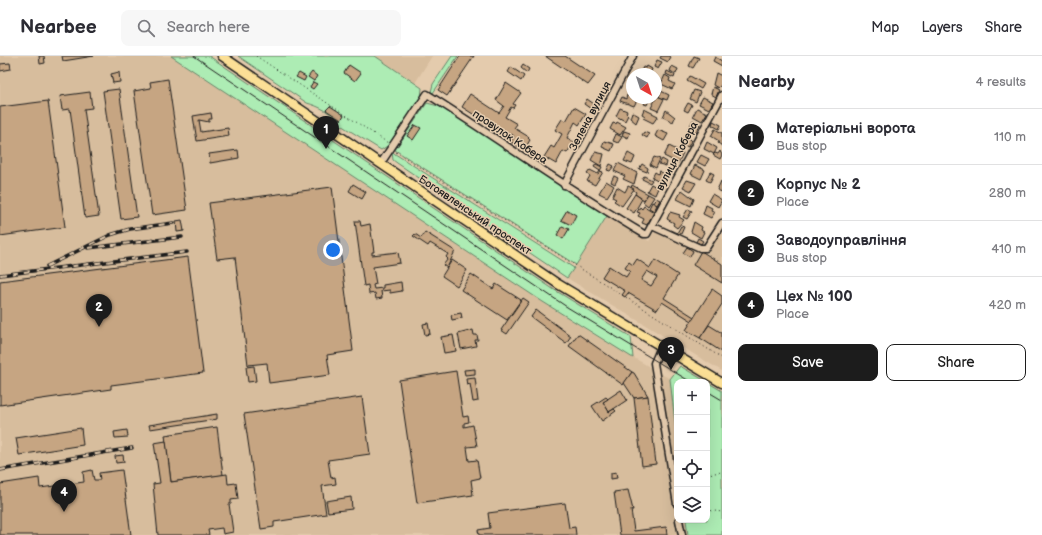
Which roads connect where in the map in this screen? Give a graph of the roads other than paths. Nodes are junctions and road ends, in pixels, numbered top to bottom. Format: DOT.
graph roads {
  1 [pos="222,56"];
  2 [pos="633,56"];
  3 [pos="722,95"];
  4 [pos="381,164"];
  5 [pos="564,185"];
  6 [pos="722,223"];
  7 [pos="652,226"];
  8 [pos="661,347"];
  9 [pos="722,383"];
  10 [pos="674,487"];
  11 [pos="680,523"];
  12 [pos="682,535"];
  1 -- 4 [label="main road, Богоявленський проспект"];
  2 -- 5 [label="street, Зелена вулиця"];
  3 -- 7 [label="street, вулиця Кобера"];
  4 -- 5 [label="street, провулок Кобера"];
  4 -- 8 [label="main road, Богоявленський проспект"];
  5 -- 7 [label="street, провулок Кобера"];
  6 -- 7 [label="street"];
  8 -- 9 [label="main road, Богоявленський проспект"];
  8 -- 10 [label="street"];
  11 -- 12 [label="street"];
}
